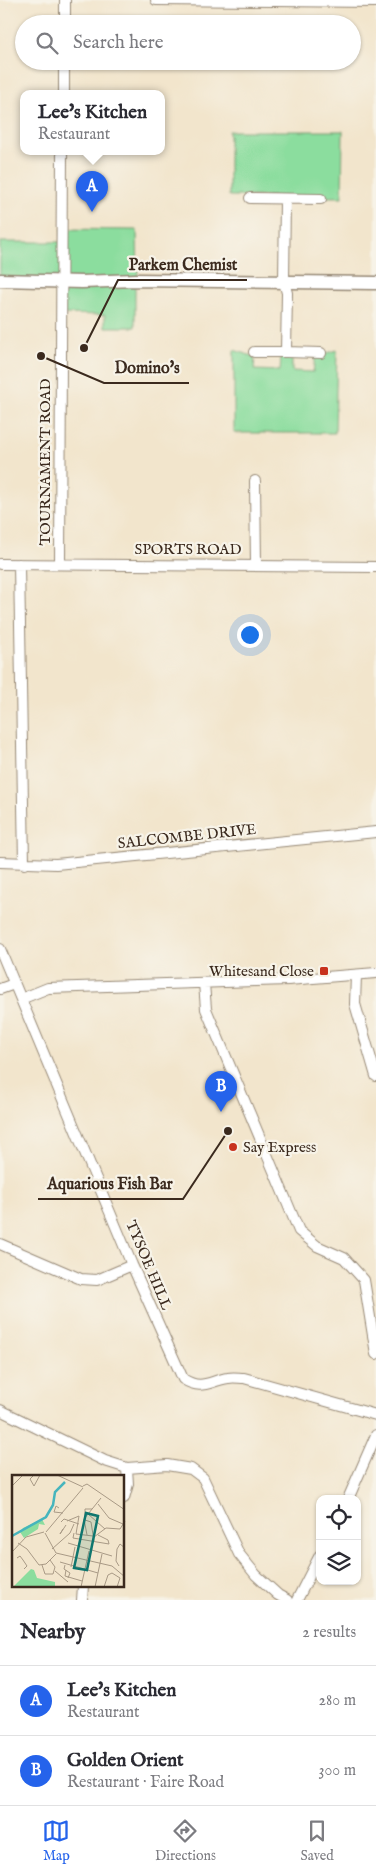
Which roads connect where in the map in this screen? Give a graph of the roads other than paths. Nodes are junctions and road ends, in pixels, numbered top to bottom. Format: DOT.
graph roads {
  1 [pos="65,0"];
  2 [pos="156,0"];
  3 [pos="376,2"];
  4 [pos="65,15"];
  5 [pos="64,70"];
  6 [pos="64,90"];
  7 [pos="62,155"];
  8 [pos="250,198"];
  9 [pos="286,198"];
  10 [pos="321,199"];
  11 [pos="0,280"];
  12 [pos="62,281"];
  13 [pos="284,282"];
  14 [pos="376,283"];
  15 [pos="254,352"];
  16 [pos="286,352"];
  17 [pos="321,353"];
  18 [pos="255,482"];
  19 [pos="0,564"];
  20 [pos="20,564"];
  21 [pos="60,564"];
  22 [pos="256,565"];
  23 [pos="376,567"];
  24 [pos="376,832"];
  25 [pos="0,862"];
  26 [pos="24,864"];
  27 [pos="0,949"];
  28 [pos="376,973"];
  29 [pos="356,974"];
  30 [pos="204,983"];
  31 [pos="14,984"];
  32 [pos="0,989"];
  33 [pos="21,999"];
  34 [pos="376,1076"];
  35 [pos="0,1244"];
  36 [pos="132,1265"];
  37 [pos="376,1354"];
  38 [pos="0,1410"];
  39 [pos="376,1415"];
  40 [pos="375,1440"];
  41 [pos="127,1468"];
  42 [pos="125,1494"];
  43 [pos="350,1495"];
  44 [pos="316,1562"];
  45 [pos="287,1600"];
  46 [pos="296,1600"];
  1 -- 4 [label="street"];
  2 -- 3 [label="street"];
  5 -- 6 [label="street"];
  7 -- 12 [label="street, TOURNAMENT ROAD"];
  8 -- 9 [label="street"];
  9 -- 10 [label="street"];
  9 -- 13 [label="street"];
  11 -- 12 [label="street"];
  12 -- 13 [label="street"];
  12 -- 21 [label="street, TOURNAMENT ROAD"];
  13 -- 14 [label="street"];
  13 -- 16 [label="street"];
  15 -- 16 [label="street"];
  16 -- 17 [label="street"];
  18 -- 22 [label="street"];
  19 -- 20 [label="street, SPORTS ROAD"];
  20 -- 21 [label="street, SPORTS ROAD"];
  20 -- 26 [label="street"];
  21 -- 22 [label="street, SPORTS ROAD"];
  22 -- 23 [label="street, SPORTS ROAD"];
  24 -- 26 [label="street, SALCOMBE DRIVE"];
  25 -- 26 [label="street, SALCOMBE DRIVE"];
  27 -- 31 [label="street, TYSOE HILL"];
  28 -- 29 [label="street"];
  29 -- 30 [label="street"];
  29 -- 34 [label="street"];
  30 -- 33 [label="street"];
  30 -- 37 [label="street"];
  31 -- 32 [label="street"];
  31 -- 33 [label="street, TYSOE HILL"];
  33 -- 36 [label="street, TYSOE HILL"];
  35 -- 36 [label="street"];
  36 -- 39 [label="street, TYSOE HILL"];
  38 -- 41 [label="street"];
  40 -- 43 [label="street"];
  41 -- 42 [label="street"];
  41 -- 45 [label="street"];
  44 -- 46 [label="street"];
}
